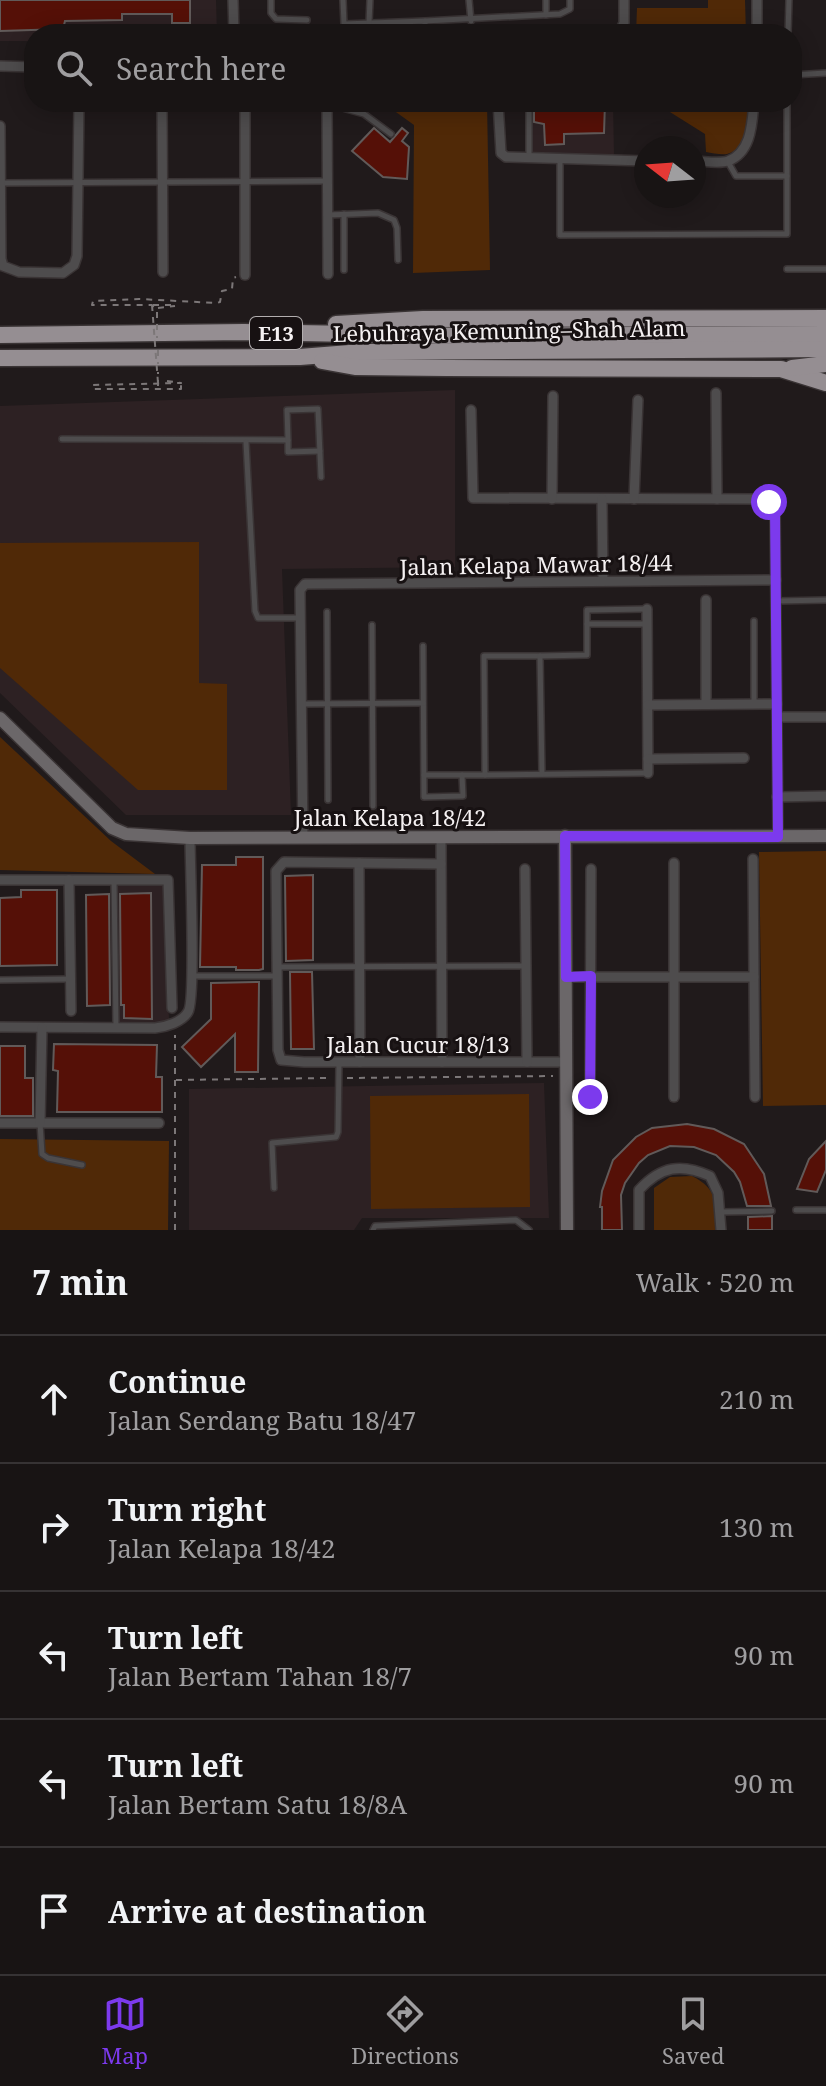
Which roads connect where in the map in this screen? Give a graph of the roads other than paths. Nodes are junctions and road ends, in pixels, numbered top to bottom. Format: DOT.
graph roads {
  1 [pos="233,0"];
  2 [pos="271,0"];
  3 [pos="343,0"];
  4 [pos="370,0"];
  5 [pos="469,0"];
  6 [pos="546,0"];
  7 [pos="570,0"];
  8 [pos="624,0"];
  9 [pos="757,0"];
  10 [pos="789,0"];
  11 [pos="546,15"];
  12 [pos="307,20"];
  13 [pos="425,21"];
  14 [pos="471,21"];
  15 [pos="369,23"];
  16 [pos="234,24"];
  17 [pos="623,24"];
  18 [pos="757,24"];
  19 [pos="788,24"];
  20 [pos="0,66"];
  21 [pos="24,67"];
  22 [pos="826,73"];
  23 [pos="802,74"];
  24 [pos="79,112"];
  25 [pos="162,112"];
  26 [pos="245,112"];
  27 [pos="327,112"];
  28 [pos="357,112"];
  29 [pos="499,112"];
  30 [pos="529,112"];
  31 [pos="752,112"];
  32 [pos="787,112"];
  33 [pos="0,126"];
  34 [pos="391,134"];
  35 [pos="529,159"];
  36 [pos="560,160"];
  37 [pos="634,161"];
  38 [pos="706,161"];
  39 [pos="728,161"];
  40 [pos="787,176"];
  41 [pos="327,181"];
  42 [pos="79,182"];
  43 [pos="162,182"];
  44 [pos="245,182"];
  45 [pos="1,183"];
  46 [pos="344,214"];
  47 [pos="327,215"];
  48 [pos="398,260"];
  49 [pos="787,269"];
  50 [pos="826,269"];
  51 [pos="344,270"];
  52 [pos="163,272"];
  53 [pos="328,274"];
  54 [pos="245,275"];
  55 [pos="824,317"];
  56 [pos="0,324"];
  57 [pos="244,332"];
  58 [pos="59,334"];
  59 [pos="826,334"];
  60 [pos="0,335"];
  61 [pos="826,349"];
  62 [pos="300,357"];
  63 [pos="3,359"];
  64 [pos="826,364"];
  65 [pos="781,369"];
  66 [pos="826,383"];
  67 [pos="716,393"];
  68 [pos="553,396"];
  69 [pos="638,400"];
  70 [pos="471,410"];
  71 [pos="62,439"];
  72 [pos="288,440"];
  73 [pos="246,442"];
  74 [pos="320,451"];
  75 [pos="321,477"];
  76 [pos="552,499"];
  77 [pos="602,499"];
  78 [pos="634,499"];
  79 [pos="717,499"];
  80 [pos="776,580"];
  81 [pos="603,581"];
  82 [pos="706,600"];
  83 [pos="826,600"];
  84 [pos="776,601"];
  85 [pos="647,609"];
  86 [pos="327,612"];
  87 [pos="301,618"];
  88 [pos="754,621"];
  89 [pos="587,624"];
  90 [pos="647,624"];
  91 [pos="372,625"];
  92 [pos="423,646"];
  93 [pos="540,656"];
  94 [pos="372,703"];
  95 [pos="423,703"];
  96 [pos="301,704"];
  97 [pos="327,704"];
  98 [pos="706,704"];
  99 [pos="754,704"];
  100 [pos="777,704"];
  101 [pos="648,705"];
  102 [pos="777,717"];
  103 [pos="826,717"];
  104 [pos="0,718"];
  105 [pos="744,758"];
  106 [pos="648,759"];
  107 [pos="648,773"];
  108 [pos="542,774"];
  109 [pos="424,775"];
  110 [pos="462,775"];
  111 [pos="485,775"];
  112 [pos="826,796"];
  113 [pos="777,797"];
  114 [pos="328,800"];
  115 [pos="373,806"];
  116 [pos="565,836"];
  117 [pos="826,836"];
  118 [pos="441,837"];
  119 [pos="778,837"];
  120 [pos="190,838"];
  121 [pos="303,838"];
  122 [pos="753,859"];
  123 [pos="359,863"];
  124 [pos="674,863"];
  125 [pos="441,864"];
  126 [pos="525,869"];
  127 [pos="591,869"];
  128 [pos="0,880"];
  129 [pos="69,880"];
  130 [pos="114,880"];
  131 [pos="442,966"];
  132 [pos="526,966"];
  133 [pos="359,967"];
  134 [pos="277,972"];
  135 [pos="191,976"];
  136 [pos="591,976"];
  137 [pos="674,976"];
  138 [pos="566,977"];
  139 [pos="754,977"];
  140 [pos="71,979"];
  141 [pos="0,980"];
  142 [pos="172,1008"];
  143 [pos="71,1011"];
  144 [pos="0,1027"];
  145 [pos="42,1028"];
  146 [pos="116,1028"];
  147 [pos="339,1062"];
  148 [pos="360,1062"];
  149 [pos="442,1062"];
  150 [pos="527,1062"];
  151 [pos="566,1062"];
  152 [pos="590,1097"];
  153 [pos="674,1097"];
  154 [pos="755,1097"];
  155 [pos="0,1123"];
  156 [pos="40,1123"];
  157 [pos="159,1123"];
  158 [pos="82,1165"];
  159 [pos="274,1188"];
  160 [pos="796,1210"];
  161 [pos="826,1210"];
  162 [pos="772,1211"];
  163 [pos="721,1212"];
  164 [pos="373,1230"];
  165 [pos="529,1230"];
  166 [pos="567,1230"];
  167 [pos="639,1230"];
  168 [pos="721,1230"];
  1 -- 16 [label="street"];
  2 -- 12 [label="lane"];
  3 -- 15 [label="lane"];
  4 -- 15 [label="lane"];
  5 -- 14 [label="lane"];
  6 -- 11 [label="lane"];
  7 -- 11 [label="lane"];
  8 -- 17 [label="street"];
  9 -- 18 [label="street"];
  10 -- 19 [label="lane"];
  11 -- 14 [label="lane"];
  13 -- 14 [label="lane"];
  13 -- 15 [label="lane"];
  20 -- 21 [label="street"];
  22 -- 23 [label="lane"];
  24 -- 42 [label="street"];
  25 -- 43 [label="street"];
  26 -- 44 [label="street"];
  27 -- 41 [label="street"];
  28 -- 34 [label="lane"];
  29 -- 35 [label="street"];
  30 -- 35 [label="lane"];
  31 -- 39 [label="street"];
  32 -- 40 [label="lane"];
  33 -- 45 [label="street"];
  35 -- 36 [label="street"];
  36 -- 37 [label="street"];
  36 -- 40 [label="lane"];
  38 -- 39 [label="street"];
  39 -- 40 [label="lane"];
  41 -- 44 [label="lane"];
  41 -- 47 [label="street"];
  42 -- 43 [label="lane"];
  42 -- 45 [label="lane"];
  42 -- 45 [label="street"];
  43 -- 44 [label="lane"];
  43 -- 52 [label="street"];
  44 -- 54 [label="street"];
  46 -- 47 [label="lane"];
  46 -- 48 [label="lane"];
  46 -- 51 [label="lane"];
  47 -- 53 [label="street"];
  49 -- 50 [label="lane"];
  55 -- 57 [label="highway"];
  56 -- 58 [label="highway"];
  57 -- 58 [label="highway, Lebuhraya Kemuning–Shah Alam / E13"];
  57 -- 59 [label="highway, Lebuhraya Kemuning–Shah Alam / E13"];
  58 -- 60 [label="highway, Lebuhraya Kemuning–Shah Alam / E13"];
  61 -- 62 [label="highway, Lebuhraya Kemuning–Shah Alam / E13"];
  62 -- 63 [label="highway, Lebuhraya Kemuning–Shah Alam / E13"];
  62 -- 65 [label="highway"];
  64 -- 65 [label="highway"];
  65 -- 66 [label="highway"];
  67 -- 79 [label="street"];
  68 -- 76 [label="street"];
  69 -- 78 [label="street"];
  70 -- 76 [label="street"];
  71 -- 73 [label="lane"];
  72 -- 73 [label="lane"];
  72 -- 74 [label="lane"];
  72 -- 74 [label="lane"];
  73 -- 87 [label="lane"];
  74 -- 75 [label="lane"];
  76 -- 77 [label="street"];
  77 -- 78 [label="street"];
  77 -- 81 [label="street"];
  78 -- 79 [label="street"];
  79 -- 80 [label="street"];
  80 -- 81 [label="street, Jalan Kelapa Mawar 18/44"];
  80 -- 84 [label="street"];
  81 -- 87 [label="street, Jalan Kelapa Mawar 18/44"];
  82 -- 98 [label="street"];
  83 -- 84 [label="lane"];
  84 -- 100 [label="street"];
  85 -- 89 [label="lane"];
  85 -- 90 [label="street"];
  86 -- 97 [label="lane"];
  87 -- 96 [label="street"];
  88 -- 99 [label="lane"];
  89 -- 90 [label="lane"];
  89 -- 93 [label="lane"];
  90 -- 101 [label="street"];
  91 -- 94 [label="lane"];
  92 -- 95 [label="lane"];
  93 -- 108 [label="lane"];
  93 -- 111 [label="lane"];
  94 -- 95 [label="lane"];
  94 -- 97 [label="lane"];
  94 -- 115 [label="lane"];
  95 -- 109 [label="lane"];
  96 -- 97 [label="lane"];
  96 -- 121 [label="street"];
  97 -- 114 [label="lane"];
  98 -- 99 [label="street"];
  98 -- 101 [label="street"];
  99 -- 100 [label="street"];
  100 -- 102 [label="street"];
  101 -- 106 [label="street"];
  102 -- 103 [label="street"];
  102 -- 113 [label="street"];
  104 -- 120 [label="street, Jalan Kelapa 18/42"];
  105 -- 106 [label="street"];
  106 -- 107 [label="street"];
  107 -- 108 [label="lane"];
  108 -- 111 [label="lane"];
  109 -- 110 [label="lane"];
  109 -- 110 [label="lane"];
  110 -- 111 [label="lane"];
  112 -- 113 [label="street"];
  113 -- 119 [label="street"];
  116 -- 118 [label="street, Jalan Kelapa 18/42"];
  116 -- 119 [label="street, Jalan Kelapa 18/42"];
  116 -- 138 [label="street"];
  117 -- 119 [label="street, Jalan Kelapa 18/42"];
  118 -- 121 [label="street, Jalan Kelapa 18/42"];
  118 -- 125 [label="street"];
  120 -- 121 [label="street, Jalan Kelapa 18/42"];
  120 -- 135 [label="street"];
  122 -- 139 [label="street"];
  123 -- 125 [label="street"];
  123 -- 133 [label="street"];
  123 -- 134 [label="street"];
  124 -- 137 [label="street"];
  125 -- 131 [label="street"];
  126 -- 132 [label="street"];
  127 -- 136 [label="street"];
  128 -- 129 [label="street"];
  129 -- 130 [label="street"];
  129 -- 140 [label="street"];
  130 -- 142 [label="street"];
  130 -- 146 [label="lane"];
  131 -- 132 [label="lane"];
  131 -- 133 [label="lane"];
  131 -- 149 [label="street"];
  132 -- 150 [label="street"];
  133 -- 134 [label="lane"];
  133 -- 148 [label="street"];
  134 -- 135 [label="lane"];
  134 -- 147 [label="street, Jalan Cucur 18/13"];
  135 -- 146 [label="street"];
  136 -- 137 [label="street"];
  136 -- 138 [label="street"];
  136 -- 152 [label="street"];
  137 -- 139 [label="street"];
  137 -- 153 [label="street"];
  138 -- 151 [label="street"];
  139 -- 154 [label="street"];
  140 -- 141 [label="lane"];
  140 -- 143 [label="street"];
  144 -- 145 [label="street"];
  145 -- 146 [label="street"];
  145 -- 156 [label="street"];
  147 -- 148 [label="street, Jalan Cucur 18/13"];
  147 -- 159 [label="lane"];
  148 -- 149 [label="street, Jalan Cucur 18/13"];
  149 -- 150 [label="street, Jalan Cucur 18/13"];
  150 -- 151 [label="street, Jalan Cucur 18/13"];
  151 -- 166 [label="street"];
  155 -- 156 [label="street"];
  156 -- 157 [label="street"];
  156 -- 158 [label="lane"];
  160 -- 161 [label="lane"];
  162 -- 163 [label="lane"];
  163 -- 167 [label="street"];
  163 -- 168 [label="street"];
  164 -- 165 [label="lane"];
}
